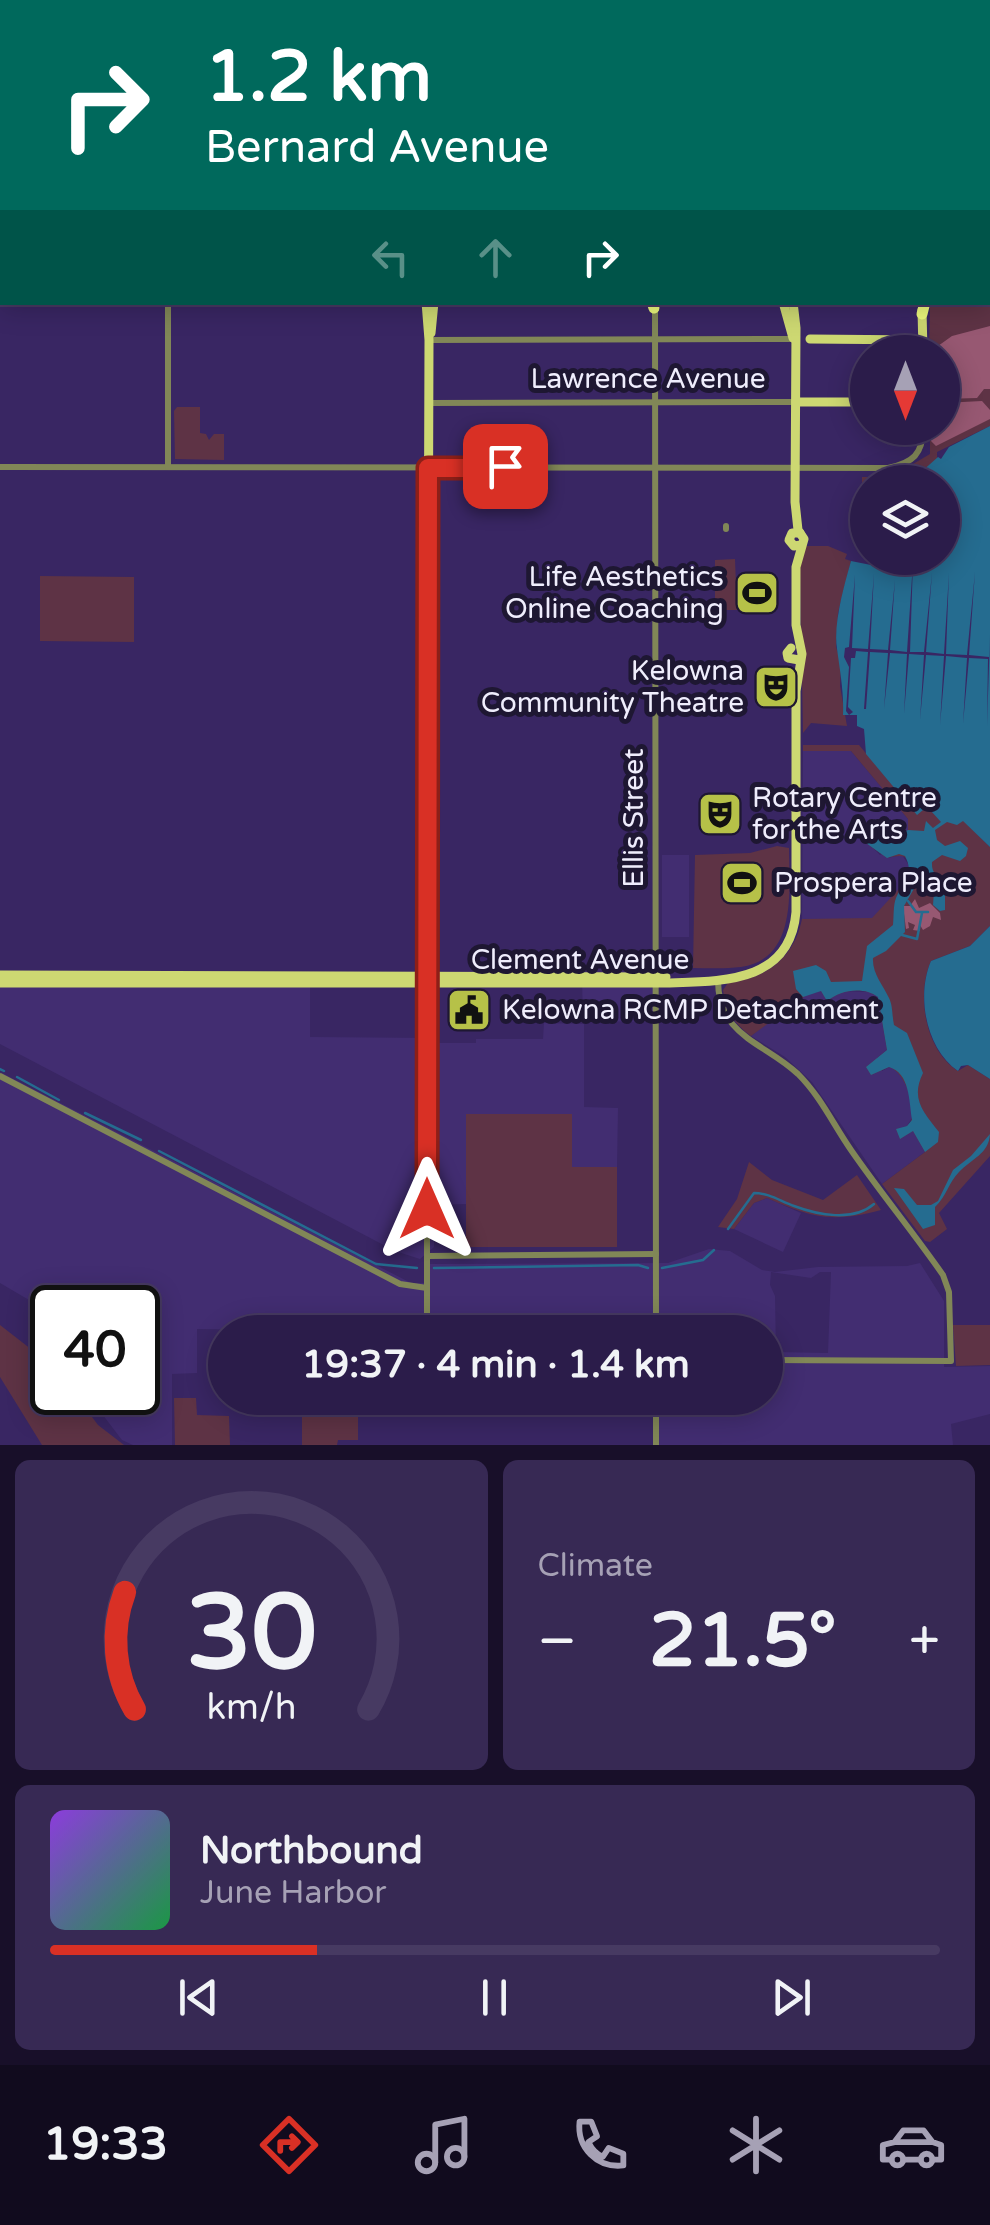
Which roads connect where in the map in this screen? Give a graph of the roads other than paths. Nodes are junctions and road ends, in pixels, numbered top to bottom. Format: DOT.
graph roads {
  1 [pos="168,305"];
  2 [pos="430,305"];
  3 [pos="654,305"];
  4 [pos="783,305"];
  5 [pos="792,305"];
  6 [pos="923,306"];
  7 [pos="923,335"];
  8 [pos="655,339"];
  9 [pos="794,339"];
  10 [pos="850,339"];
  11 [pos="429,340"];
  12 [pos="428,402"];
  13 [pos="654,402"];
  14 [pos="796,402"];
  15 [pos="850,402"];
  16 [pos="922,445"];
  17 [pos="0,467"];
  18 [pos="168,467"];
  19 [pos="428,468"];
  20 [pos="655,468"];
  21 [pos="796,468"];
  22 [pos="656,954"];
  23 [pos="638,977"];
  24 [pos="0,979"];
  25 [pos="427,980"];
  26 [pos="656,980"];
  27 [pos="718,980"];
  28 [pos="0,1076"];
  29 [pos="656,1254"];
  30 [pos="427,1256"];
  31 [pos="427,1288"];
  32 [pos="427,1315"];
  33 [pos="656,1315"];
  34 [pos="783,1360"];
  35 [pos="656,1415"];
  36 [pos="656,1445"];
  1 -- 18 [label="street"];
  2 -- 11 [label="main road"];
  3 -- 8 [label="street, Ellis Street"];
  4 -- 9 [label="main road"];
  5 -- 9 [label="main road"];
  6 -- 7 [label="main road"];
  8 -- 9 [label="street"];
  8 -- 11 [label="street"];
  8 -- 13 [label="street, Ellis Street"];
  9 -- 10 [label="main road"];
  9 -- 14 [label="main road, Clement Avenue"];
  11 -- 12 [label="main road"];
  12 -- 13 [label="street, Lawrence Avenue"];
  12 -- 19 [label="main road"];
  13 -- 14 [label="street, Lawrence Avenue"];
  13 -- 20 [label="street, Ellis Street"];
  14 -- 15 [label="main road, Lawrence Avenue"];
  14 -- 21 [label="main road, Clement Avenue"];
  16 -- 21 [label="street"];
  17 -- 18 [label="street"];
  18 -- 19 [label="street"];
  19 -- 20 [label="street"];
  19 -- 25 [label="main road"];
  20 -- 21 [label="street"];
  20 -- 22 [label="street, Ellis Street"];
  21 -- 27 [label="main road, Clement Avenue"];
  22 -- 23 [label="street"];
  22 -- 26 [label="street, Ellis Street"];
  23 -- 25 [label="main road, Clement Avenue"];
  23 -- 26 [label="main road, Clement Avenue"];
  24 -- 25 [label="main road, Clement Avenue"];
  24 -- 25 [label="main road, Clement Avenue"];
  25 -- 26 [label="main road, Clement Avenue"];
  25 -- 30 [label="street"];
  26 -- 27 [label="main road, Clement Avenue"];
  26 -- 29 [label="street, Ellis Street"];
  27 -- 34 [label="street"];
  28 -- 31 [label="street"];
  29 -- 30 [label="street"];
  29 -- 33 [label="street, Ellis Street"];
  30 -- 31 [label="street"];
  31 -- 32 [label="street"];
  35 -- 36 [label="street"];
}
